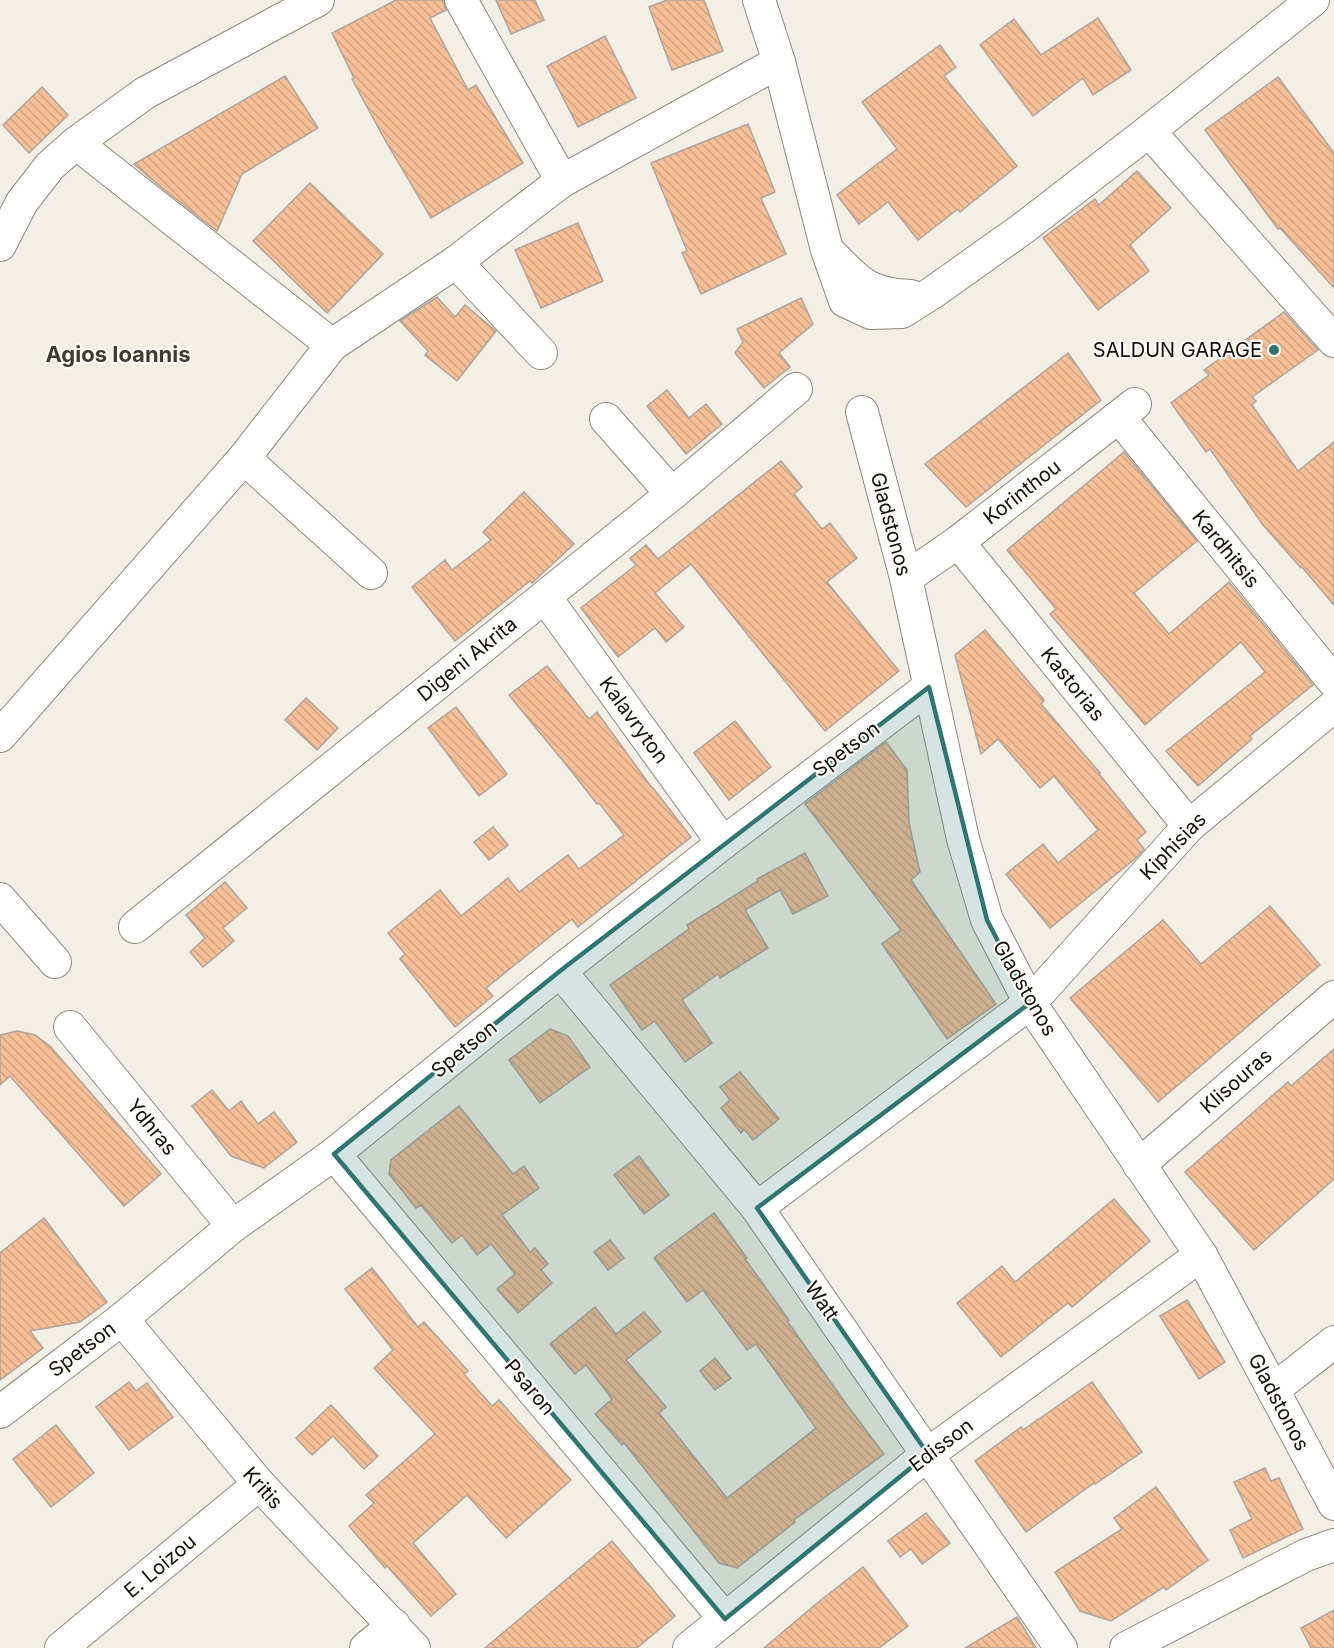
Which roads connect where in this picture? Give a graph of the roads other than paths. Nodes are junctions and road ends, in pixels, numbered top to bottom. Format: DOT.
graph roads {
  1 [pos="318,0"];
  2 [pos="461,0"];
  3 [pos="759,0"];
  4 [pos="1313,0"];
  5 [pos="1321,0"];
  6 [pos="1334,15"];
  7 [pos="779,62"];
  8 [pos="1149,131"];
  9 [pos="76,142"];
  10 [pos="562,181"];
  11 [pos="1,241"];
  12 [pos="456,262"];
  13 [pos="1334,341"];
  14 [pos="332,345"];
  15 [pos="541,353"];
  16 [pos="796,389"];
  17 [pos="1127,410"];
  18 [pos="862,412"];
  19 [pos="606,419"];
  20 [pos="244,458"];
  21 [pos="672,494"];
  22 [pos="958,543"];
  23 [pos="371,573"];
  24 [pos="906,578"];
  25 [pos="545,597"];
  26 [pos="1334,682"];
  27 [pos="929,687"];
  28 [pos="1334,706"];
  29 [pos="0,736"];
  30 [pos="1189,826"];
  31 [pos="723,843"];
  32 [pos="0,899"];
  33 [pos="135,927"];
  34 [pos="55,962"];
  35 [pos="560,971"];
  36 [pos="1334,997"];
  37 [pos="1030,1003"];
  38 [pos="70,1027"];
  39 [pos="334,1154"];
  40 [pos="1139,1165"];
  41 [pos="757,1208"];
  42 [pos="233,1226"];
  43 [pos="1201,1255"];
  44 [pos="122,1319"];
  45 [pos="1334,1342"];
  46 [pos="1273,1390"];
  47 [pos="0,1412"];
  48 [pos="928,1454"];
  49 [pos="259,1484"];
  50 [pos="1334,1504"];
  51 [pos="1334,1545"];
  52 [pos="725,1619"];
  53 [pos="404,1637"];
  54 [pos="61,1648"];
  55 [pos="366,1648"];
  56 [pos="689,1648"];
  57 [pos="1061,1648"];
  58 [pos="1126,1648"];
  1 -- 9 [label="street"];
  2 -- 10 [label="street"];
  3 -- 7 [label="street"];
  4 -- 8 [label="street"];
  5 -- 6 [label="street"];
  7 -- 8 [label="street"];
  7 -- 10 [label="street"];
  8 -- 13 [label="street"];
  9 -- 11 [label="street"];
  9 -- 14 [label="street"];
  10 -- 12 [label="street"];
  12 -- 14 [label="street"];
  12 -- 15 [label="street"];
  14 -- 20 [label="street"];
  16 -- 21 [label="street, Digeni Akrita"];
  17 -- 22 [label="street, Korinthou"];
  17 -- 26 [label="street, Kardhitsis"];
  18 -- 24 [label="street, Gladstonos"];
  19 -- 21 [label="street"];
  20 -- 23 [label="street"];
  20 -- 29 [label="street"];
  21 -- 25 [label="street, Digeni Akrita"];
  22 -- 24 [label="street, Korinthou"];
  22 -- 30 [label="street, Kastorias"];
  24 -- 27 [label="street, Gladstonos"];
  25 -- 31 [label="street, Kalavryton"];
  25 -- 33 [label="street, Digeni Akrita"];
  27 -- 31 [label="street, Spetson"];
  27 -- 37 [label="street, Gladstonos"];
  28 -- 30 [label="street, Kiphisias"];
  30 -- 37 [label="street, Kiphisias"];
  31 -- 35 [label="street, Spetson"];
  32 -- 34 [label="street"];
  35 -- 39 [label="street, Spetson"];
  35 -- 41 [label="street, Watt"];
  36 -- 40 [label="street, Klisouras"];
  37 -- 40 [label="street, Gladstonos"];
  37 -- 41 [label="street, Kiphisias"];
  38 -- 42 [label="street, Ydhras"];
  39 -- 42 [label="street, Spetson"];
  39 -- 52 [label="street, Psaron"];
  40 -- 43 [label="street, Gladstonos"];
  41 -- 48 [label="street, Watt"];
  42 -- 44 [label="street, Spetson"];
  43 -- 46 [label="street, Gladstonos"];
  43 -- 48 [label="street, Edisson"];
  44 -- 47 [label="street, Spetson"];
  44 -- 49 [label="street, Kritis"];
  45 -- 46 [label="street"];
  46 -- 50 [label="street, Gladstonos"];
  48 -- 52 [label="street, Edisson"];
  48 -- 57 [label="street, Watt"];
  49 -- 53 [label="street, Kritis"];
  49 -- 54 [label="street, E. Loizou"];
  51 -- 58 [label="street"];
  52 -- 56 [label="street, Edisson"];
  53 -- 55 [label="street"];
}
